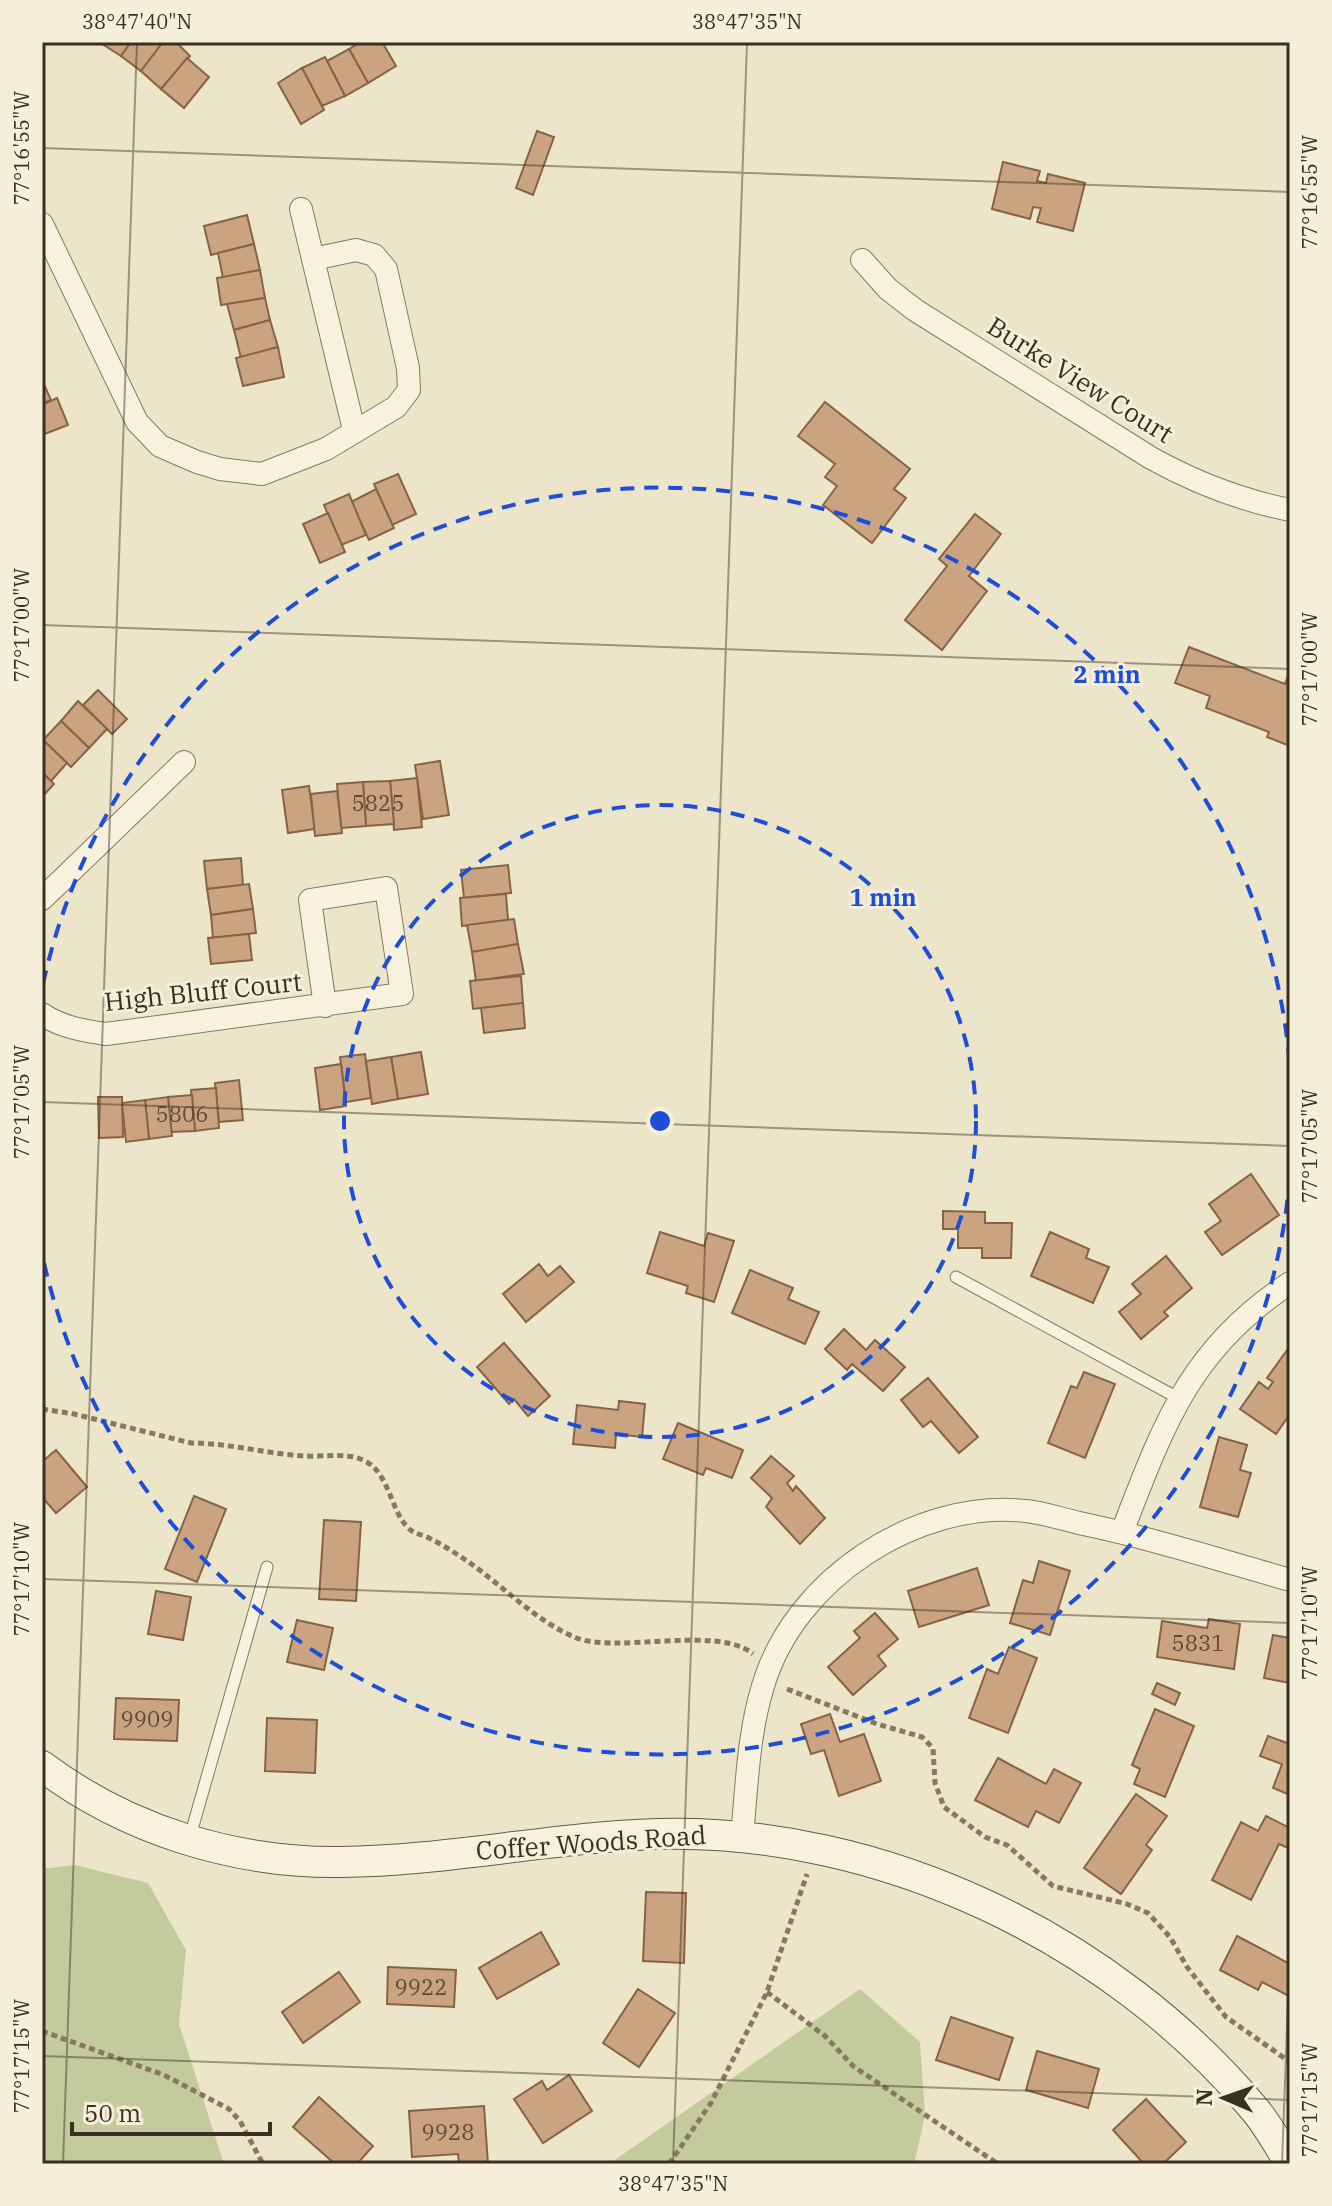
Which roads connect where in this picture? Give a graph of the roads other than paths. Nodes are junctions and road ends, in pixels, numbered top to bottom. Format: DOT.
graph roads {
  1 [pos="301,209"];
  2 [pos="42,224"];
  3 [pos="313,259"];
  4 [pos="862,260"];
  5 [pos="354,430"];
  6 [pos="1290,510"];
  7 [pos="184,762"];
  8 [pos="42,899"];
  9 [pos="325,1006"];
  10 [pos="42,1014"];
  11 [pos="956,1277"];
  12 [pos="1290,1283"];
  13 [pos="1178,1398"];
  14 [pos="1122,1532"];
  15 [pos="267,1567"];
  16 [pos="1290,1580"];
  17 [pos="42,1766"];
  18 [pos="742,1836"];
  19 [pos="189,1840"];
  20 [pos="1290,2163"];
  1 -- 3 [label="street"];
  2 -- 5 [label="street"];
  3 -- 5 [label="street"];
  3 -- 5 [label="street"];
  4 -- 6 [label="street, Burke View Court"];
  7 -- 8 [label="street"];
  9 -- 9 [label="street, High Bluff Court"];
  9 -- 10 [label="street, High Bluff Court"];
  11 -- 13 [label="lane"];
  12 -- 13 [label="street"];
  13 -- 14 [label="street"];
  14 -- 16 [label="street"];
  14 -- 18 [label="street"];
  15 -- 19 [label="lane"];
  17 -- 19 [label="street, Coffer Woods Road"];
  18 -- 19 [label="street, Coffer Woods Road"];
  18 -- 20 [label="street, Coffer Woods Road"];
}
